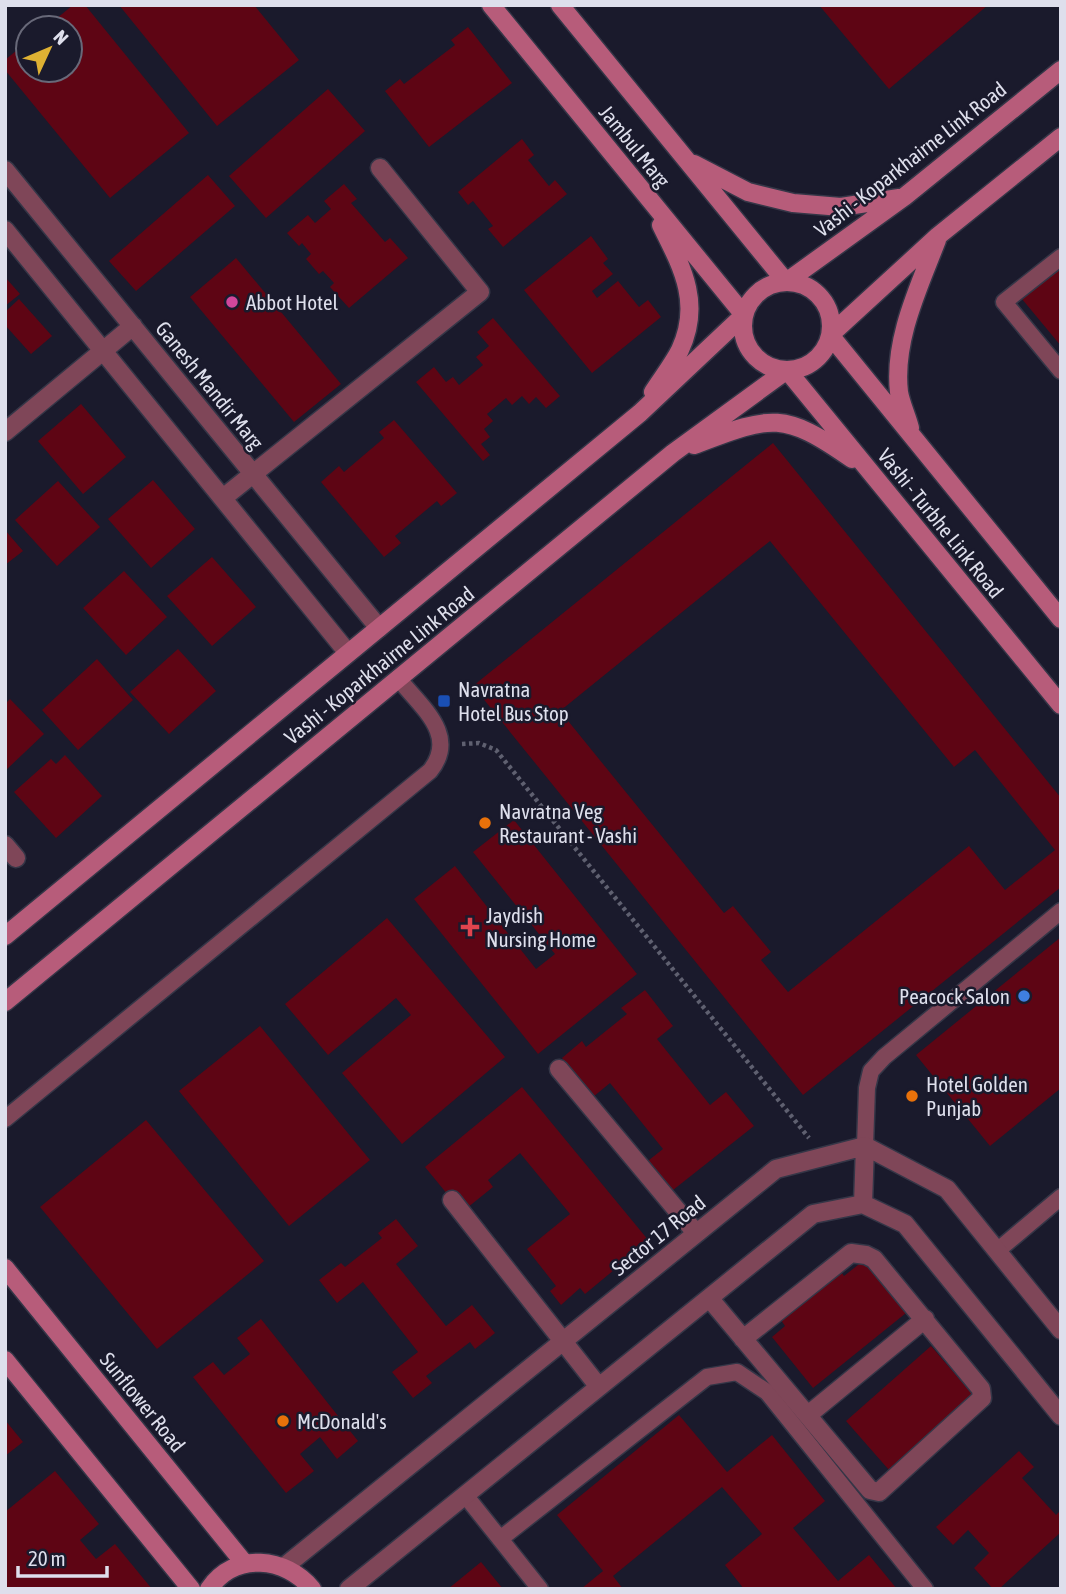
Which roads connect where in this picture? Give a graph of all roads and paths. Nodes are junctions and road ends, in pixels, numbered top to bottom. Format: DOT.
graph roads {
  1 [pos="491,5"];
  2 [pos="560,5"];
  3 [pos="1061,70"];
  4 [pos="1061,137"];
  5 [pos="687,161"];
  6 [pos="380,168"];
  7 [pos="5,170"];
  8 [pos="12,193"];
  9 [pos="646,195"];
  10 [pos="904,197"];
  11 [pos="5,230"];
  12 [pos="938,236"];
  13 [pos="1061,257"];
  14 [pos="786,282"];
  15 [pos="744,315"];
  16 [pos="133,326"];
  17 [pos="830,335"];
  18 [pos="103,351"];
  19 [pos="787,370"];
  20 [pos="1061,371"];
  21 [pos="640,413"];
  22 [pos="5,432"];
  23 [pos="912,435"];
  24 [pos="673,453"];
  25 [pos="869,471"];
  26 [pos="253,473"];
  27 [pos="223,498"];
  28 [pos="1061,619"];
  29 [pos="379,628"];
  30 [pos="348,653"];
  31 [pos="398,678"];
  32 [pos="1061,705"];
  33 [pos="442,745"];
  34 [pos="1061,911"];
  35 [pos="5,936"];
  36 [pos="5,1002"];
  37 [pos="559,1069"];
  38 [pos="5,1119"];
  39 [pos="865,1146"];
  40 [pos="824,1156"];
  41 [pos="1061,1197"];
  42 [pos="452,1200"];
  43 [pos="863,1204"];
  44 [pos="696,1233"];
  45 [pos="997,1251"];
  46 [pos="5,1268"];
  47 [pos="710,1299"];
  48 [pos="925,1319"];
  49 [pos="1061,1329"];
  50 [pos="743,1339"];
  51 [pos="562,1342"];
  52 [pos="5,1360"];
  53 [pos="598,1387"];
  54 [pos="808,1415"];
  55 [pos="1061,1416"];
  56 [pos="465,1495"];
  57 [pos="500,1539"];
  58 [pos="245,1564"];
  59 [pos="284,1567"];
  60 [pos="191,1589"];
  61 [pos="209,1589"];
  62 [pos="312,1589"];
  63 [pos="349,1589"];
  64 [pos="540,1589"];
  65 [pos="925,1589"];
  1 -- 9 [label="main road, Jambul Marg"];
  2 -- 5 [label="main road, Jambul Marg"];
  3 -- 10 [label="main road, Vashi - Koparkhairne Link Road"];
  4 -- 12 [label="main road"];
  5 -- 10 [label="main road"];
  5 -- 14 [label="main road, Jambul Marg"];
  6 -- 26 [label="street"];
  7 -- 8 [label="street, Ganesh Mandir Marg"];
  8 -- 16 [label="street, Ganesh Mandir Marg"];
  9 -- 15 [label="main road, Jambul Marg"];
  9 -- 21 [label="main road"];
  10 -- 14 [label="main road, Vashi - Koparkhairne Link Road"];
  11 -- 18 [label="street"];
  12 -- 17 [label="main road"];
  12 -- 23 [label="main road"];
  13 -- 20 [label="lane"];
  14 -- 15 [label="main road"];
  14 -- 17 [label="main road"];
  15 -- 19 [label="main road"];
  15 -- 21 [label="main road, Vashi - Koparkhairne Link Road"];
  16 -- 18 [label="street"];
  16 -- 26 [label="street, Ganesh Mandir Marg"];
  17 -- 19 [label="main road"];
  17 -- 23 [label="main road, Vashi - Turbhe Link Road"];
  18 -- 22 [label="street"];
  18 -- 27 [label="street"];
  19 -- 24 [label="main road, Vashi - Koparkhairne Link Road"];
  19 -- 25 [label="main road, Vashi - Turbhe Link Road"];
  21 -- 29 [label="main road, Vashi - Koparkhairne Link Road"];
  23 -- 28 [label="main road, Vashi - Turbhe Link Road"];
  24 -- 25 [label="main road"];
  24 -- 31 [label="main road, Vashi - Koparkhairne Link Road"];
  25 -- 32 [label="main road, Vashi - Turbhe Link Road"];
  26 -- 27 [label="street"];
  26 -- 29 [label="street, Ganesh Mandir Marg"];
  27 -- 30 [label="street"];
  29 -- 30 [label="main road, Vashi - Koparkhairne Link Road"];
  30 -- 35 [label="main road, Vashi - Koparkhairne Link Road"];
  31 -- 33 [label="lane"];
  31 -- 36 [label="main road, Vashi - Koparkhairne Link Road"];
  33 -- 38 [label="lane"];
  33 -- 40 [label="path"];
  34 -- 39 [label="lane"];
  37 -- 44 [label="street"];
  39 -- 40 [label="street, Sector 17 Road"];
  39 -- 43 [label="street"];
  39 -- 45 [label="street"];
  40 -- 44 [label="street, Sector 17 Road"];
  41 -- 45 [label="lane"];
  42 -- 51 [label="street"];
  43 -- 47 [label="street"];
  43 -- 55 [label="street"];
  44 -- 51 [label="street, Sector 17 Road"];
  45 -- 49 [label="street"];
  46 -- 58 [label="main road, Sunflower Road"];
  47 -- 50 [label="street"];
  47 -- 53 [label="street"];
  48 -- 50 [label="street"];
  48 -- 54 [label="street"];
  48 -- 54 [label="street"];
  50 -- 54 [label="street"];
  51 -- 53 [label="street"];
  51 -- 59 [label="street, Sector 17 Road"];
  52 -- 60 [label="main road"];
  53 -- 56 [label="street"];
  56 -- 57 [label="lane"];
  56 -- 63 [label="street"];
  57 -- 64 [label="lane"];
  57 -- 65 [label="lane"];
  58 -- 59 [label="main road"];
  58 -- 61 [label="main road"];
  59 -- 62 [label="main road"];
}
